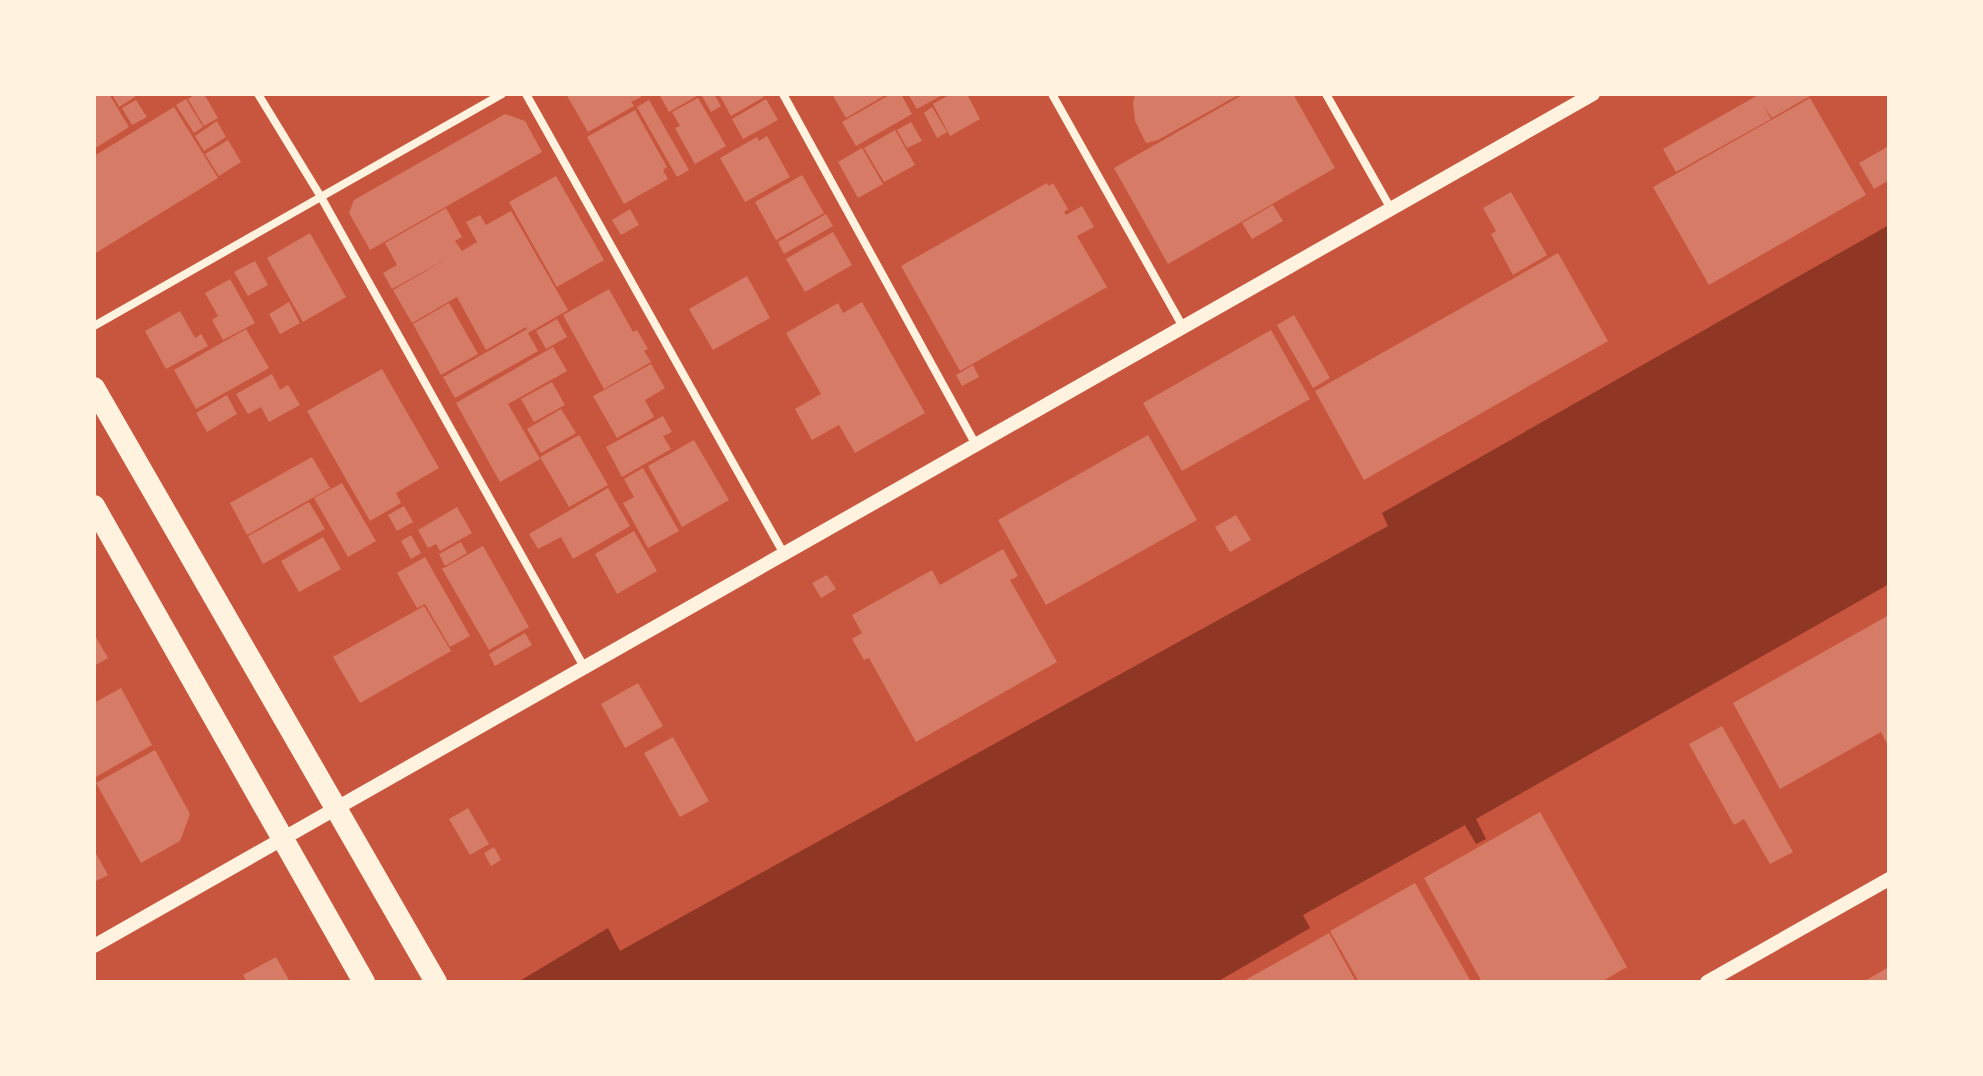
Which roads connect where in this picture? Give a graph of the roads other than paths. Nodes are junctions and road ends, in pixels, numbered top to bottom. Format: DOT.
graph roads {
  1 [pos="258,94"];
  2 [pos="502,94"];
  3 [pos="526,94"];
  4 [pos="783,94"];
  5 [pos="1052,94"];
  6 [pos="1326,94"];
  7 [pos="1586,96"];
  8 [pos="321,197"];
  9 [pos="1391,209"];
  10 [pos="94,326"];
  11 [pos="1183,327"];
  12 [pos="94,388"];
  13 [pos="976,445"];
  14 [pos="94,506"];
  15 [pos="784,554"];
  16 [pos="584,667"];
  17 [pos="337,807"];
  18 [pos="283,839"];
  19 [pos="1889,879"];
  20 [pos="94,946"];
  21 [pos="364,982"];
  22 [pos="436,982"];
  23 [pos="1707,982"];
  1 -- 8 [label="street"];
  2 -- 8 [label="street"];
  3 -- 15 [label="street"];
  4 -- 13 [label="street"];
  5 -- 11 [label="street"];
  6 -- 9 [label="street"];
  7 -- 9 [label="street"];
  8 -- 10 [label="street"];
  8 -- 16 [label="street"];
  9 -- 11 [label="street"];
  11 -- 13 [label="street"];
  12 -- 17 [label="highway"];
  13 -- 15 [label="street"];
  14 -- 18 [label="highway"];
  15 -- 16 [label="street"];
  16 -- 17 [label="street"];
  17 -- 18 [label="street"];
  17 -- 22 [label="highway"];
  18 -- 20 [label="street"];
  18 -- 21 [label="highway"];
  19 -- 23 [label="street"];
}
